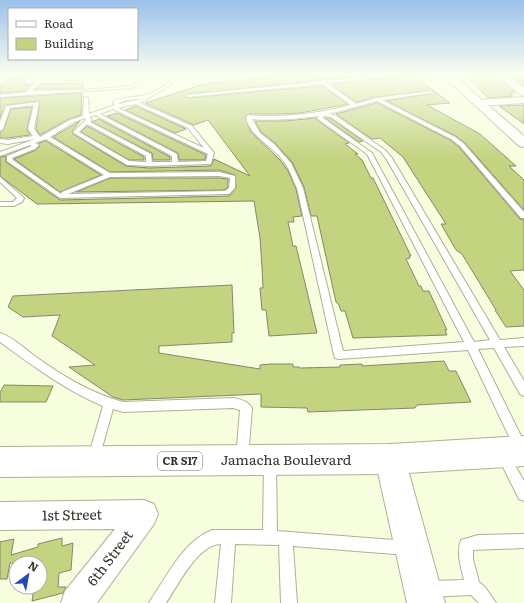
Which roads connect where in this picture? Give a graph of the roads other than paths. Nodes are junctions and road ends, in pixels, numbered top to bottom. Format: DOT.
graph roads {
  1 [pos="86,102"];
  2 [pos="116,102"];
  3 [pos="135,102"];
  4 [pos="350,102"];
  5 [pos="364,102"];
  6 [pos="382,102"];
  7 [pos="492,102"];
  8 [pos="479,103"];
  9 [pos="354,105"];
  10 [pos="116,106"];
  11 [pos="95,113"];
  12 [pos="321,114"];
  13 [pos="87,119"];
  14 [pos="0,129"];
  15 [pos="46,137"];
  16 [pos="38,138"];
  17 [pos="0,141"];
  18 [pos="31,143"];
  19 [pos="524,143"];
  20 [pos="211,153"];
  21 [pos="0,154"];
  22 [pos="175,163"];
  23 [pos="149,164"];
  24 [pos="109,175"];
  25 [pos="0,179"];
  26 [pos="60,196"];
  27 [pos="0,204"];
  28 [pos="524,216"];
  29 [pos="0,337"];
  30 [pos="524,342"];
  31 [pos="496,344"];
  32 [pos="471,346"];
  33 [pos="524,391"];
  34 [pos="109,404"];
  35 [pos="516,452"];
  36 [pos="256,460"];
  37 [pos="390,460"];
  38 [pos="93,461"];
  39 [pos="0,462"];
  40 [pos="524,494"];
  41 [pos="144,514"];
  42 [pos="0,516"];
  43 [pos="229,537"];
  44 [pos="270,537"];
  45 [pos="286,539"];
  46 [pos="524,542"];
  47 [pos="412,549"];
  48 [pos="473,587"];
  49 [pos="424,596"];
  50 [pos="77,603"];
  51 [pos="157,603"];
  52 [pos="224,603"];
  53 [pos="289,603"];
  54 [pos="488,603"];
  1 -- 13 [label="lane"];
  2 -- 10 [label="lane"];
  3 -- 10 [label="lane"];
  3 -- 20 [label="lane"];
  4 -- 9 [label="lane"];
  5 -- 9 [label="lane"];
  6 -- 28 [label="lane"];
  7 -- 8 [label="street"];
  8 -- 19 [label="street"];
  9 -- 12 [label="lane"];
  10 -- 11 [label="lane"];
  10 -- 20 [label="lane"];
  11 -- 13 [label="lane"];
  11 -- 22 [label="lane"];
  12 -- 31 [label="lane"];
  12 -- 32 [label="lane"];
  12 -- 32 [label="lane"];
  13 -- 15 [label="lane"];
  13 -- 23 [label="lane"];
  13 -- 23 [label="lane"];
  14 -- 16 [label="lane"];
  15 -- 16 [label="lane"];
  15 -- 24 [label="lane"];
  16 -- 17 [label="lane"];
  16 -- 18 [label="lane"];
  18 -- 21 [label="lane"];
  18 -- 26 [label="lane"];
  20 -- 22 [label="lane"];
  22 -- 23 [label="lane"];
  24 -- 26 [label="lane"];
  24 -- 26 [label="lane"];
  25 -- 27 [label="lane"];
  29 -- 34 [label="lane"];
  30 -- 31 [label="lane"];
  31 -- 32 [label="lane"];
  31 -- 33 [label="lane"];
  32 -- 35 [label="lane"];
  34 -- 36 [label="lane"];
  34 -- 38 [label="lane"];
  35 -- 37 [label="street, Jamacha Boulevard / CR S17"];
  35 -- 40 [label="lane"];
  36 -- 37 [label="street, Jamacha Boulevard / CR S17"];
  36 -- 38 [label="street, Jamacha Boulevard / CR S17"];
  36 -- 44 [label="lane"];
  37 -- 47 [label="street"];
  38 -- 39 [label="street, Jamacha Boulevard / CR S17"];
  41 -- 42 [label="street, 1st Street"];
  41 -- 50 [label="street, 6th Street"];
  43 -- 44 [label="lane"];
  43 -- 51 [label="lane"];
  43 -- 52 [label="lane"];
  44 -- 45 [label="lane"];
  45 -- 47 [label="lane"];
  45 -- 53 [label="lane"];
  46 -- 48 [label="lane"];
  47 -- 49 [label="street"];
  48 -- 49 [label="lane"];
  48 -- 54 [label="lane"];
}
